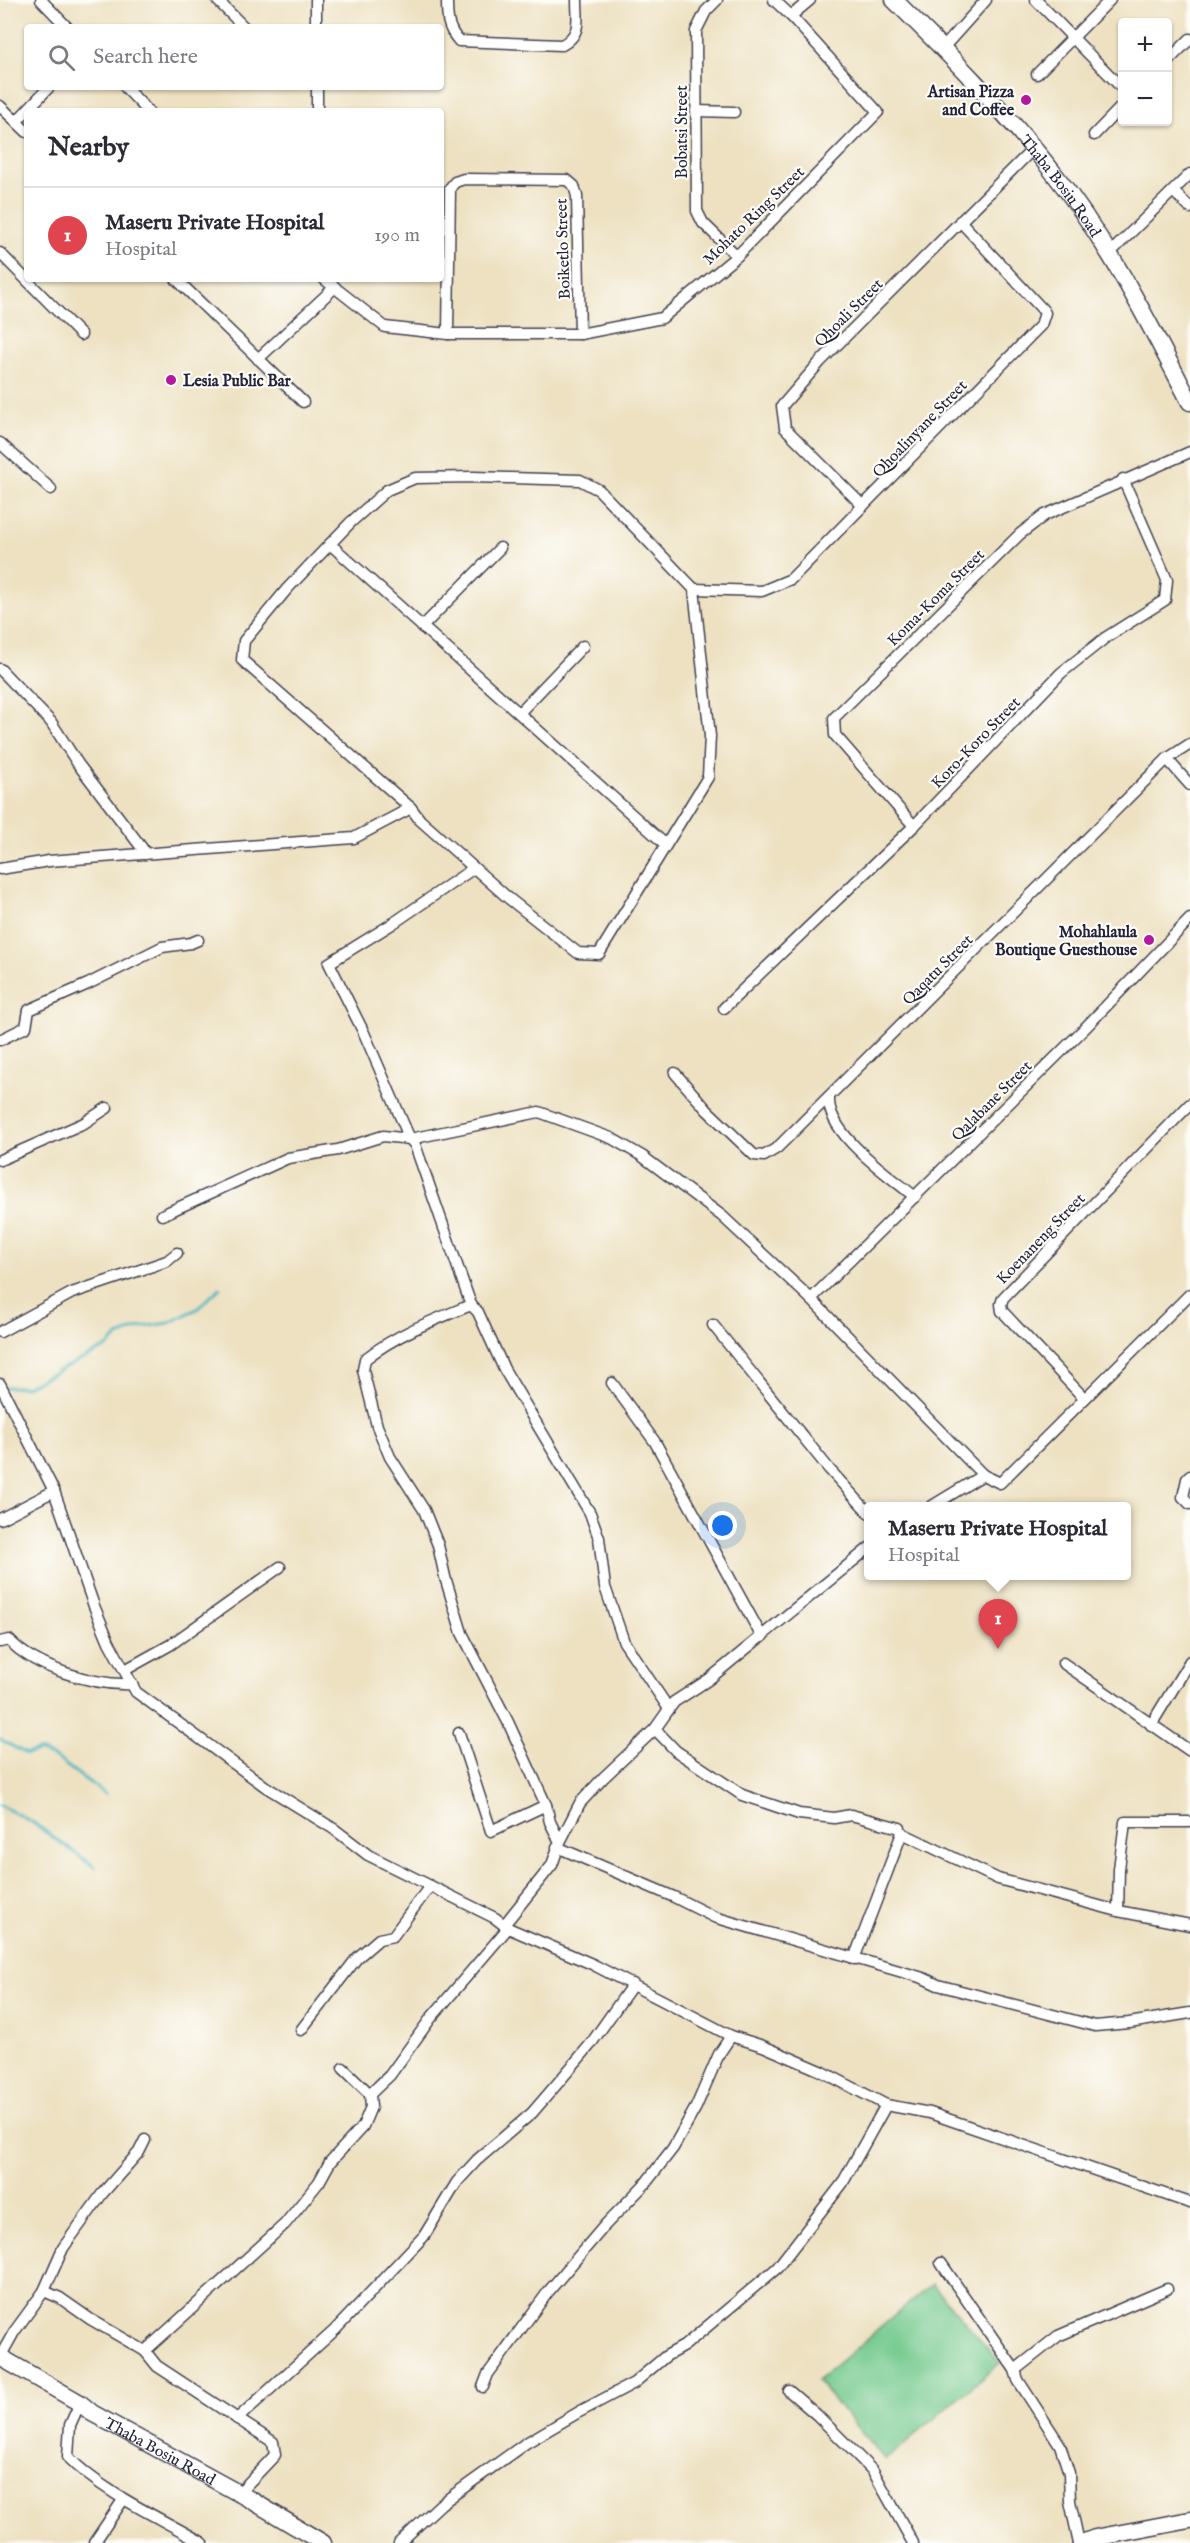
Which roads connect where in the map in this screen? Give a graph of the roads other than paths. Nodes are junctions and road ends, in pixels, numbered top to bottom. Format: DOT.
graph roads {
  1 [pos="41,0"];
  2 [pos="217,0"];
  3 [pos="316,0"];
  4 [pos="447,0"];
  5 [pos="578,0"];
  6 [pos="717,0"];
  7 [pos="774,0"];
  8 [pos="810,0"];
  9 [pos="894,0"];
  10 [pos="986,0"];
  11 [pos="1036,0"];
  12 [pos="1110,0"];
  13 [pos="791,16"];
  14 [pos="64,24"];
  15 [pos="241,24"];
  16 [pos="316,24"];
  17 [pos="1074,37"];
  18 [pos="1190,39"];
  19 [pos="943,48"];
  20 [pos="1172,56"];
  21 [pos="1036,74"];
  22 [pos="1118,84"];
  23 [pos="47,90"];
  24 [pos="128,90"];
  25 [pos="317,90"];
  26 [pos="0,106"];
  27 [pos="30,108"];
  28 [pos="145,108"];
  29 [pos="317,108"];
  30 [pos="1118,110"];
  31 [pos="696,111"];
  32 [pos="734,112"];
  33 [pos="24,114"];
  34 [pos="16,122"];
  35 [pos="24,129"];
  36 [pos="1094,135"];
  37 [pos="1033,149"];
  38 [pos="1190,174"];
  39 [pos="1173,192"];
  40 [pos="1190,208"];
  41 [pos="960,221"];
  42 [pos="0,253"];
  43 [pos="1108,255"];
  44 [pos="737,256"];
  45 [pos="24,277"];
  46 [pos="29,282"];
  47 [pos="179,282"];
  48 [pos="328,282"];
  49 [pos="334,287"];
  50 [pos="448,334"];
  51 [pos="580,334"];
  52 [pos="81,335"];
  53 [pos="258,359"];
  54 [pos="303,402"];
  55 [pos="1190,402"];
  56 [pos="0,443"];
  57 [pos="1190,452"];
  58 [pos="1123,479"];
  59 [pos="51,489"];
  60 [pos="863,506"];
  61 [pos="330,544"];
  62 [pos="500,548"];
  63 [pos="694,589"];
  64 [pos="422,627"];
  65 [pos="583,646"];
  66 [pos="0,669"];
  67 [pos="519,713"];
  68 [pos="1190,744"];
  69 [pos="1167,759"];
  70 [pos="1190,785"];
  71 [pos="411,808"];
  72 [pos="914,826"];
  73 [pos="666,845"];
  74 [pos="145,854"];
  75 [pos="474,868"];
  76 [pos="0,869"];
  77 [pos="1190,920"];
  78 [pos="198,940"];
  79 [pos="723,1008"];
  80 [pos="0,1040"];
  81 [pos="675,1073"];
  82 [pos="830,1096"];
  83 [pos="1190,1104"];
  84 [pos="107,1108"];
  85 [pos="410,1139"];
  86 [pos="0,1160"];
  87 [pos="915,1197"];
  88 [pos="162,1215"];
  89 [pos="177,1253"];
  90 [pos="1190,1294"];
  91 [pos="811,1299"];
  92 [pos="471,1305"];
  93 [pos="713,1324"];
  94 [pos="0,1332"];
  95 [pos="612,1383"];
  96 [pos="0,1384"];
  97 [pos="1084,1398"];
  98 [pos="983,1475"];
  99 [pos="1190,1476"];
  100 [pos="54,1491"];
  101 [pos="939,1502"];
  102 [pos="1190,1504"];
  103 [pos="864,1508"];
  104 [pos="0,1519"];
  105 [pos="864,1552"];
  106 [pos="280,1567"];
  107 [pos="762,1637"];
  108 [pos="0,1642"];
  109 [pos="1190,1661"];
  110 [pos="1063,1663"];
  111 [pos="125,1670"];
  112 [pos="132,1684"];
  113 [pos="669,1709"];
  114 [pos="1151,1725"];
  115 [pos="655,1729"];
  116 [pos="459,1733"];
  117 [pos="1190,1751"];
  118 [pos="546,1805"];
  119 [pos="1190,1821"];
  120 [pos="902,1833"];
  121 [pos="559,1844"];
  122 [pos="430,1886"];
  123 [pos="1118,1911"];
  124 [pos="1190,1925"];
  125 [pos="506,1927"];
  126 [pos="854,1959"];
  127 [pos="633,1984"];
  128 [pos="1190,2013"];
  129 [pos="300,2030"];
  130 [pos="731,2036"];
  131 [pos="343,2068"];
  132 [pos="370,2094"];
  133 [pos="886,2105"];
  134 [pos="145,2140"];
  135 [pos="1190,2203"];
  136 [pos="941,2263"];
  137 [pos="1167,2289"];
  138 [pos="44,2291"];
  139 [pos="146,2351"];
  140 [pos="0,2357"];
  141 [pos="1015,2370"];
  142 [pos="483,2386"];
  143 [pos="789,2391"];
  144 [pos="80,2403"];
  145 [pos="237,2419"];
  146 [pos="238,2494"];
  147 [pos="123,2500"];
  148 [pos="1190,2520"];
  149 [pos="94,2543"];
  150 [pos="203,2543"];
  151 [pos="323,2543"];
  152 [pos="399,2543"];
  153 [pos="913,2543"];
  154 [pos="1081,2543"];
  1 -- 14 [label="street"];
  2 -- 15 [label="street"];
  3 -- 16 [label="street"];
  4 -- 5 [label="street"];
  6 -- 31 [label="street, Bobatsi Street"];
  7 -- 13 [label="street, Mohato Ring Street"];
  8 -- 13 [label="street"];
  9 -- 19 [label="street, Thaba Bosiu Road"];
  10 -- 19 [label="street"];
  11 -- 17 [label="street"];
  12 -- 17 [label="street"];
  13 -- 44 [label="street, Mohato Ring Street"];
  17 -- 21 [label="street"];
  17 -- 22 [label="street"];
  18 -- 20 [label="street"];
  19 -- 37 [label="street, Thaba Bosiu Road"];
  23 -- 27 [label="street"];
  24 -- 28 [label="street"];
  25 -- 29 [label="street"];
  26 -- 34 [label="street"];
  30 -- 36 [label="street"];
  31 -- 32 [label="street"];
  31 -- 44 [label="street, Bobatsi Street"];
  33 -- 34 [label="street"];
  34 -- 35 [label="street"];
  37 -- 41 [label="street, Qhoali Street"];
  37 -- 43 [label="street, Thaba Bosiu Road"];
  38 -- 39 [label="street"];
  39 -- 40 [label="street"];
  39 -- 43 [label="street"];
  41 -- 60 [label="street, Qhoali Street"];
  41 -- 60 [label="street, Qhoalinyane Street"];
  42 -- 45 [label="street"];
  43 -- 55 [label="street, Thaba Bosiu Road"];
  44 -- 51 [label="street, Mohato Ring Street"];
  46 -- 52 [label="street"];
  47 -- 53 [label="street"];
  48 -- 49 [label="street, Mohato Ring Street"];
  49 -- 50 [label="street, Mohato Ring Street"];
  49 -- 53 [label="street"];
  50 -- 51 [label="street, Mohato Ring Street"];
  50 -- 51 [label="street, Boiketlo Street"];
  53 -- 54 [label="street"];
  56 -- 59 [label="street"];
  57 -- 58 [label="street, Koma-Koma Street"];
  58 -- 72 [label="street, Koro-Koro Street"];
  58 -- 72 [label="street, Koma-Koma Street"];
  60 -- 63 [label="street, Qhoalinyane Street"];
  61 -- 63 [label="street"];
  61 -- 64 [label="street"];
  61 -- 71 [label="street"];
  62 -- 64 [label="street"];
  63 -- 73 [label="street"];
  64 -- 67 [label="street"];
  65 -- 67 [label="street"];
  66 -- 74 [label="street"];
  67 -- 73 [label="street"];
  68 -- 69 [label="street, Qaqatu Street"];
  69 -- 70 [label="street"];
  69 -- 82 [label="street, Qaqatu Street"];
  71 -- 74 [label="street"];
  71 -- 75 [label="street"];
  72 -- 79 [label="street, Koro-Koro Street"];
  73 -- 75 [label="street"];
  74 -- 76 [label="street"];
  75 -- 85 [label="street"];
  77 -- 87 [label="street, Qalabane Street"];
  78 -- 80 [label="street"];
  81 -- 82 [label="street, Qaqatu Street"];
  82 -- 87 [label="street"];
  83 -- 97 [label="street, Koenaneng Street"];
  84 -- 86 [label="street"];
  85 -- 88 [label="street"];
  85 -- 91 [label="street"];
  85 -- 92 [label="street"];
  87 -- 91 [label="street, Qalabane Street"];
  89 -- 94 [label="street"];
  90 -- 97 [label="street"];
  91 -- 98 [label="street"];
  92 -- 113 [label="street"];
  92 -- 118 [label="street"];
  93 -- 103 [label="street"];
  95 -- 107 [label="street"];
  96 -- 100 [label="street"];
  97 -- 98 [label="street"];
  98 -- 101 [label="street"];
  99 -- 102 [label="street"];
  100 -- 104 [label="street"];
  100 -- 111 [label="street"];
  105 -- 107 [label="street"];
  106 -- 111 [label="street"];
  107 -- 113 [label="street"];
  108 -- 112 [label="street"];
  109 -- 114 [label="street"];
  110 -- 114 [label="street"];
  111 -- 112 [label="street"];
  112 -- 122 [label="street"];
  113 -- 115 [label="street"];
  114 -- 117 [label="street"];
  115 -- 120 [label="street"];
  115 -- 121 [label="street"];
  116 -- 118 [label="street"];
  118 -- 121 [label="street"];
  119 -- 123 [label="street"];
  120 -- 123 [label="street"];
  120 -- 126 [label="street"];
  121 -- 125 [label="street"];
  121 -- 126 [label="street"];
  122 -- 125 [label="street"];
  122 -- 129 [label="street"];
  123 -- 124 [label="street"];
  125 -- 127 [label="street"];
  125 -- 132 [label="street"];
  126 -- 128 [label="street"];
  127 -- 130 [label="street"];
  127 -- 145 [label="street"];
  130 -- 133 [label="street"];
  130 -- 142 [label="street"];
  131 -- 132 [label="street"];
  132 -- 139 [label="street"];
  133 -- 135 [label="street"];
  133 -- 152 [label="street"];
  134 -- 138 [label="street"];
  136 -- 141 [label="street"];
  137 -- 141 [label="street"];
  138 -- 139 [label="street"];
  138 -- 140 [label="street"];
  139 -- 145 [label="street"];
  140 -- 144 [label="street, Thaba Bosiu Road"];
  141 -- 154 [label="street"];
  143 -- 153 [label="street"];
  144 -- 146 [label="street, Thaba Bosiu Road"];
  144 -- 147 [label="street"];
  145 -- 146 [label="street"];
  146 -- 151 [label="street, Thaba Bosiu Road"];
  147 -- 149 [label="street"];
  147 -- 150 [label="street"];
  148 -- 154 [label="street"];
}
